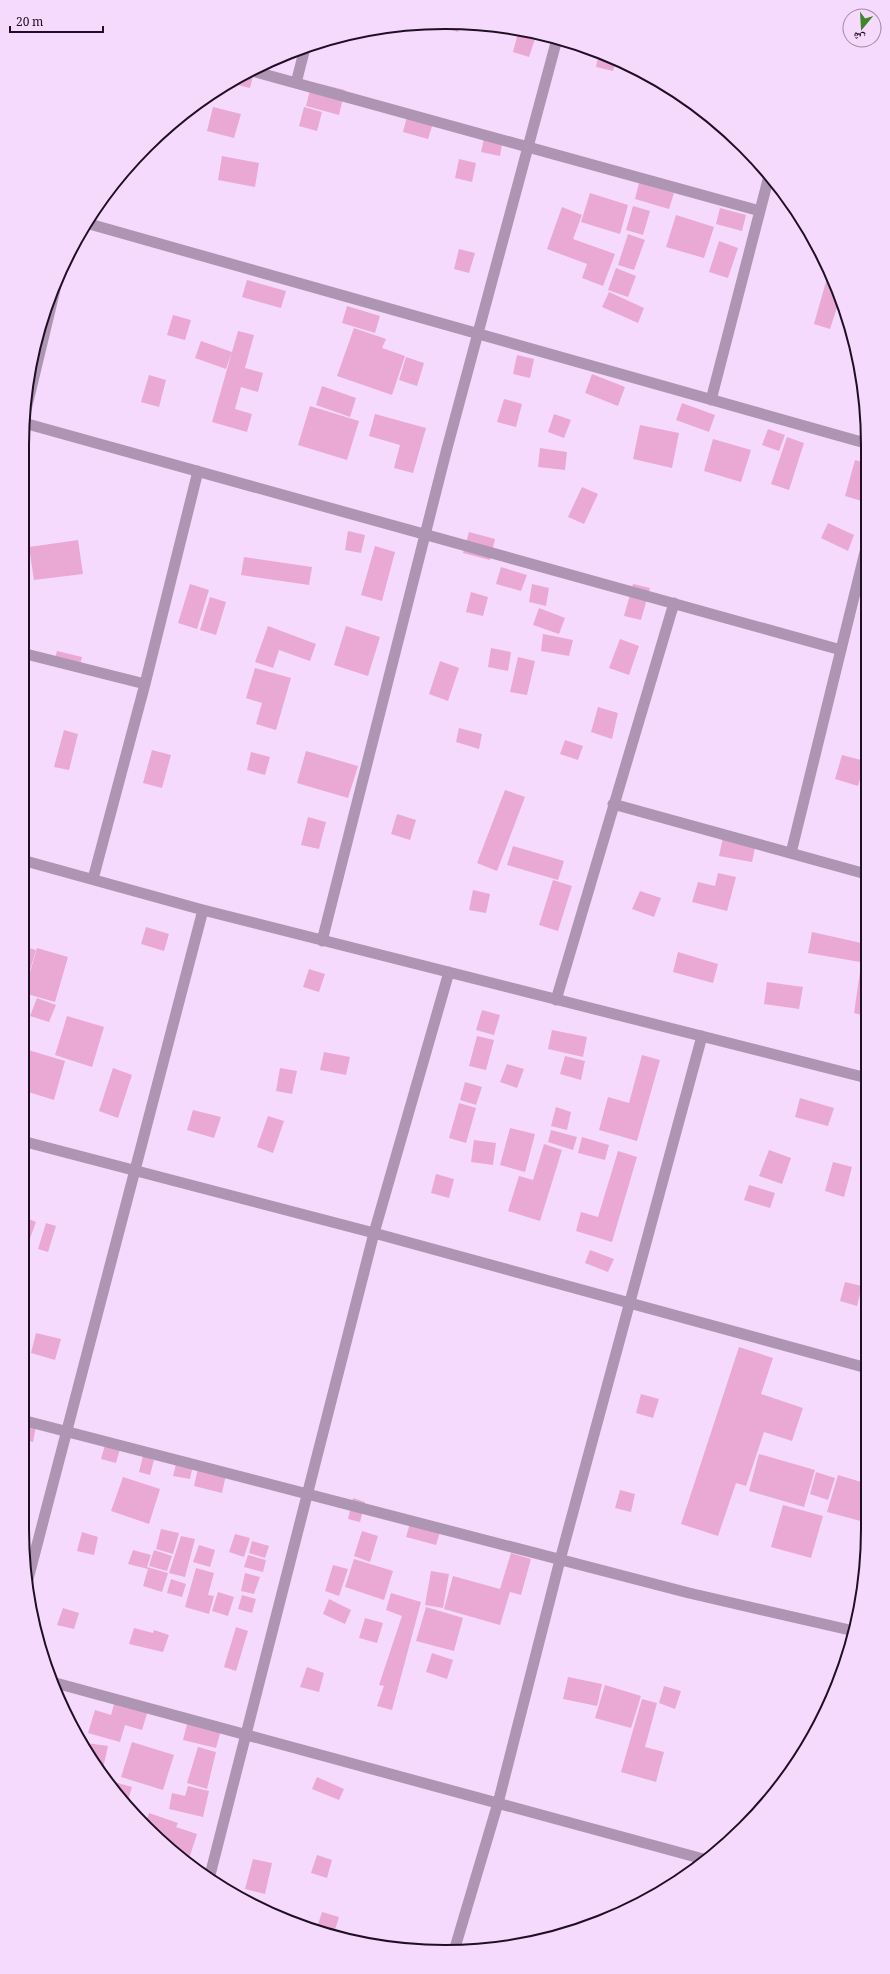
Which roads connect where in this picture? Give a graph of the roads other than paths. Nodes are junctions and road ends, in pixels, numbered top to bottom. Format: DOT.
graph roads {
  1 [pos="556,44"];
  2 [pos="303,54"];
  3 [pos="259,73"];
  4 [pos="296,83"];
  5 [pos="527,147"];
  6 [pos="767,183"];
  7 [pos="760,211"];
  8 [pos="92,225"];
  9 [pos="46,329"];
  10 [pos="477,333"];
  11 [pos="37,364"];
  12 [pos="711,400"];
  13 [pos="30,425"];
  14 [pos="861,442"];
  15 [pos="198,470"];
  16 [pos="425,534"];
  17 [pos="861,568"];
  18 [pos="674,603"];
  19 [pos="841,650"];
  20 [pos="29,655"];
  21 [pos="145,684"];
  22 [pos="613,804"];
  23 [pos="791,853"];
  24 [pos="29,862"];
  25 [pos="861,873"];
  26 [pos="93,879"];
  27 [pos="203,910"];
  28 [pos="322,940"];
  29 [pos="449,972"];
  30 [pos="556,1000"];
  31 [pos="702,1036"];
  32 [pos="861,1076"];
  33 [pos="29,1143"];
  34 [pos="135,1171"];
  35 [pos="374,1233"];
  36 [pos="630,1304"];
  37 [pos="861,1366"];
  38 [pos="29,1422"];
  39 [pos="67,1432"];
  40 [pos="307,1494"];
  41 [pos="560,1560"];
  42 [pos="31,1567"];
  43 [pos="849,1630"];
  44 [pos="59,1684"];
  45 [pos="246,1735"];
  46 [pos="498,1803"];
  47 [pos="699,1858"];
  48 [pos="211,1873"];
  49 [pos="456,1945"];
  1 -- 5 [label="street"];
  2 -- 4 [label="street"];
  3 -- 4 [label="street"];
  4 -- 5 [label="street"];
  5 -- 7 [label="street"];
  5 -- 10 [label="street"];
  6 -- 7 [label="street"];
  7 -- 12 [label="street"];
  8 -- 10 [label="street"];
  9 -- 11 [label="street"];
  10 -- 12 [label="street"];
  10 -- 16 [label="street"];
  12 -- 14 [label="street"];
  13 -- 15 [label="street"];
  15 -- 16 [label="street"];
  15 -- 21 [label="street"];
  16 -- 18 [label="street"];
  16 -- 28 [label="street"];
  17 -- 19 [label="street"];
  18 -- 19 [label="street"];
  18 -- 22 [label="street"];
  19 -- 23 [label="street"];
  20 -- 21 [label="street"];
  21 -- 26 [label="street"];
  22 -- 23 [label="street"];
  22 -- 30 [label="street"];
  23 -- 25 [label="street"];
  24 -- 26 [label="street"];
  26 -- 27 [label="street"];
  27 -- 28 [label="street"];
  27 -- 34 [label="street"];
  28 -- 29 [label="street"];
  29 -- 30 [label="street"];
  29 -- 35 [label="street"];
  30 -- 31 [label="street"];
  31 -- 32 [label="street"];
  31 -- 36 [label="street"];
  33 -- 34 [label="street"];
  34 -- 35 [label="street"];
  34 -- 39 [label="street"];
  35 -- 36 [label="street"];
  35 -- 40 [label="street"];
  36 -- 37 [label="street"];
  36 -- 41 [label="street"];
  38 -- 39 [label="street"];
  39 -- 40 [label="street"];
  39 -- 42 [label="street"];
  40 -- 41 [label="street"];
  40 -- 45 [label="street"];
  41 -- 43 [label="street"];
  41 -- 46 [label="street"];
  44 -- 45 [label="street"];
  45 -- 46 [label="street"];
  45 -- 48 [label="street"];
  46 -- 47 [label="street"];
  46 -- 49 [label="street"];
}
